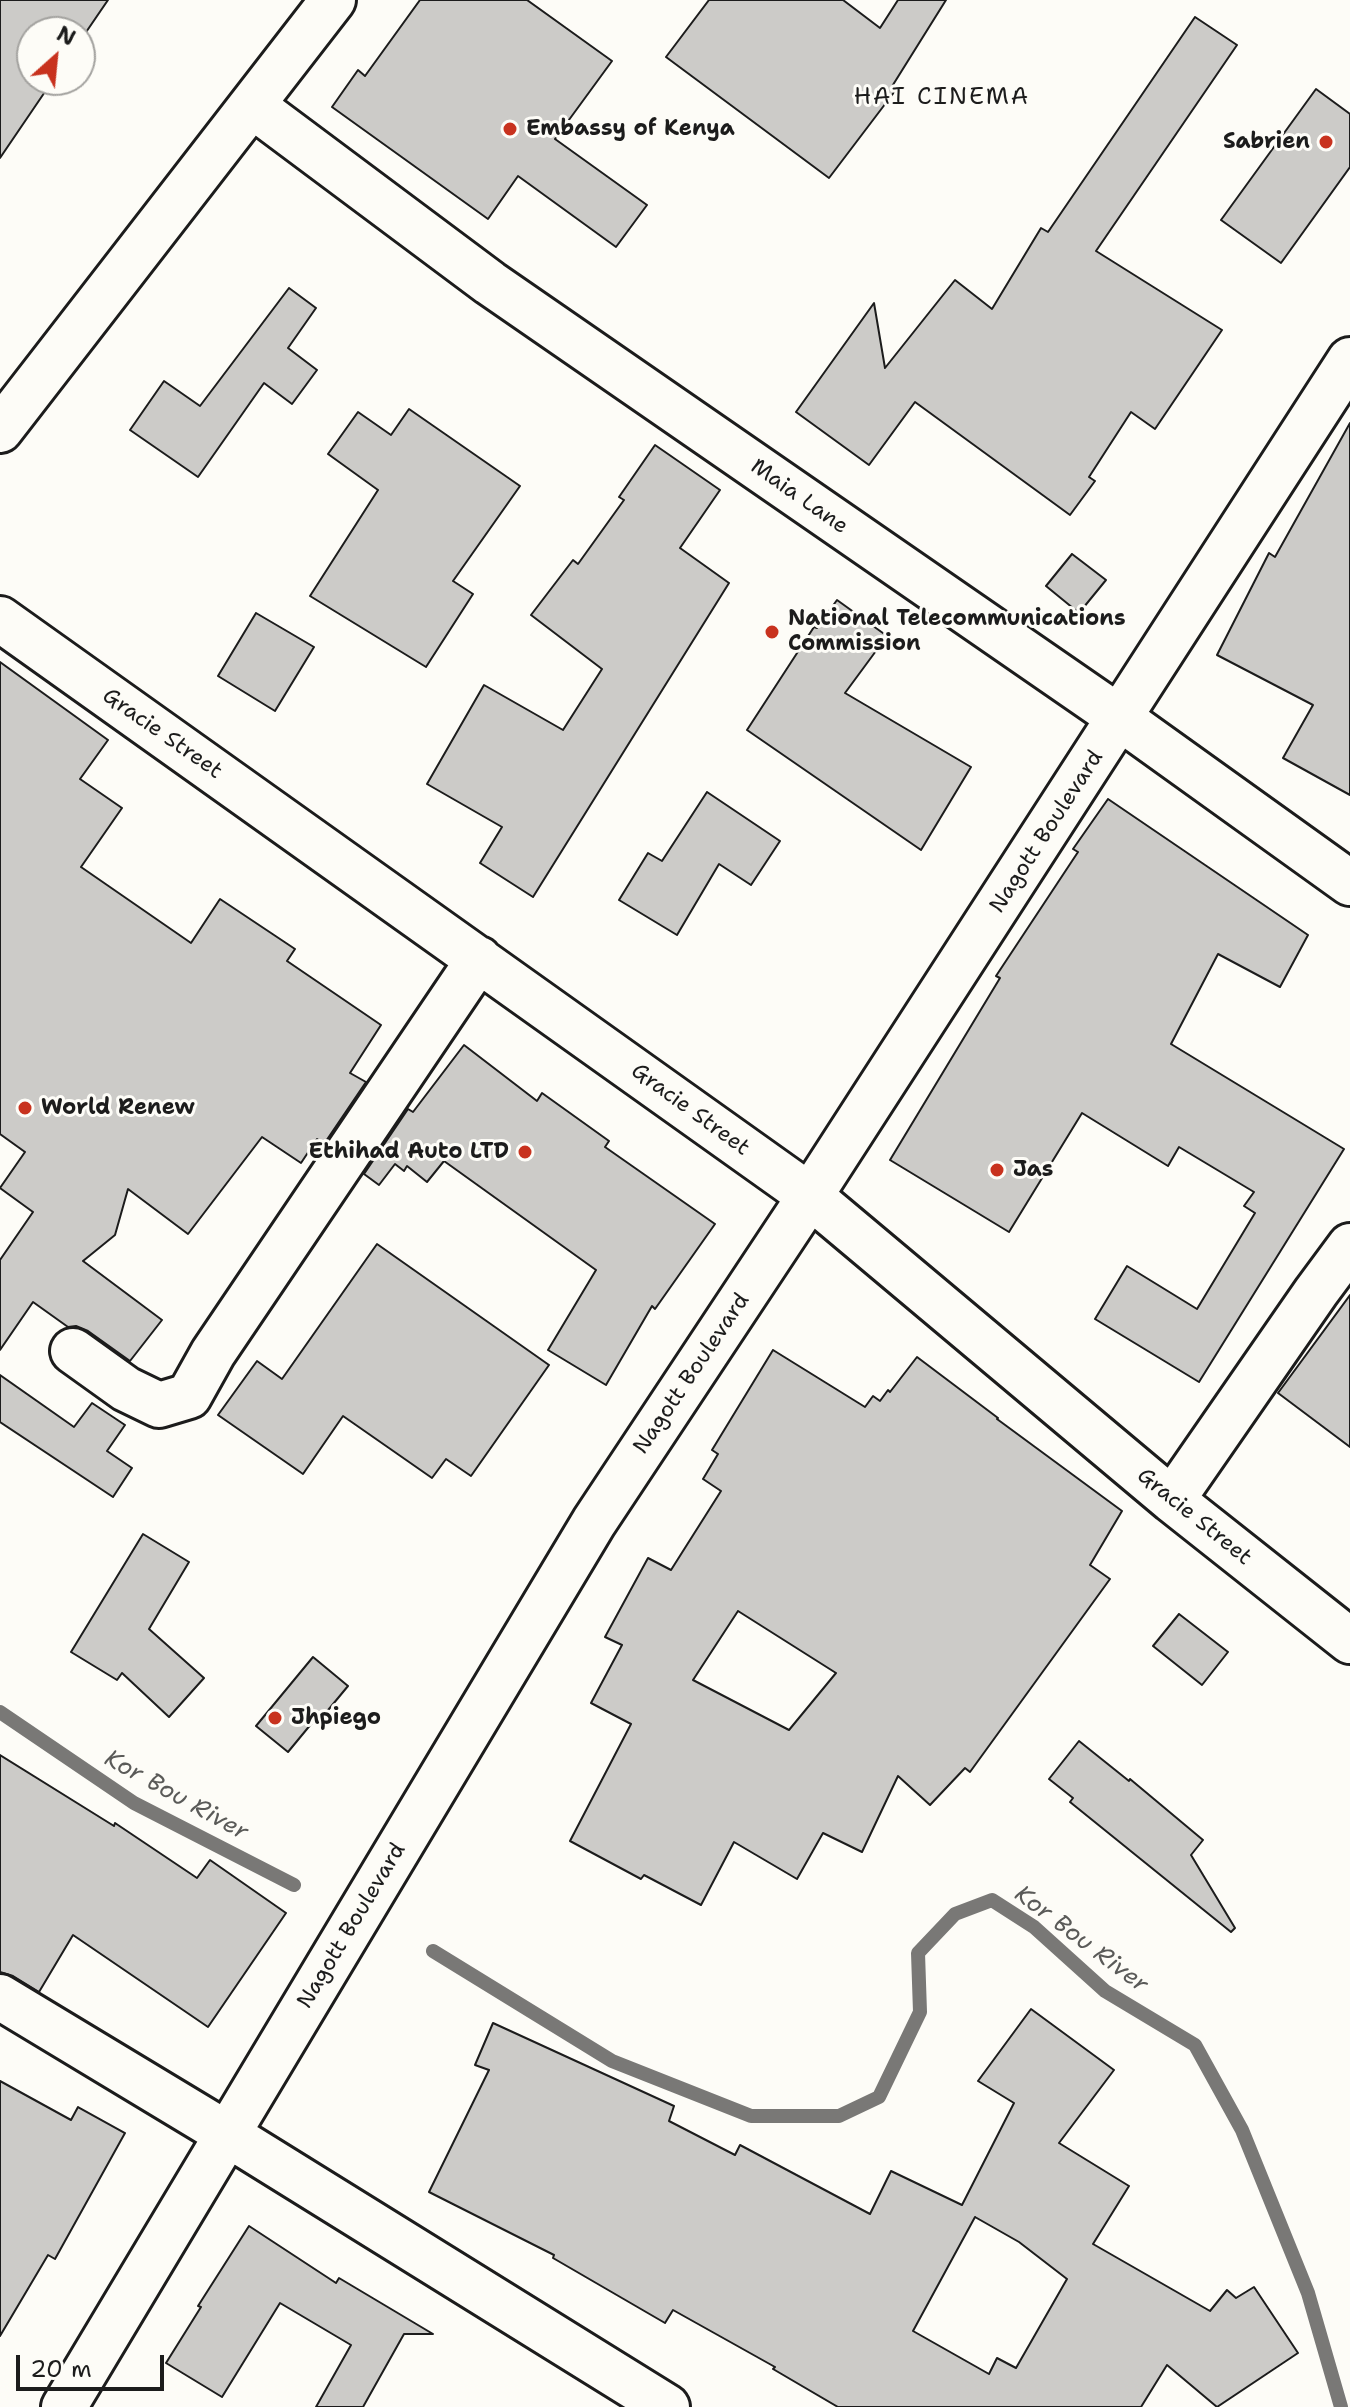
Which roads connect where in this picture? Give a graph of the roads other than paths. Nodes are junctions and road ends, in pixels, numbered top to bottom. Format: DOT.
graph roads {
  1 [pos="333,0"];
  2 [pos="253,106"];
  3 [pos="1350,360"];
  4 [pos="0,430"];
  5 [pos="0,619"];
  6 [pos="1120,718"];
  7 [pos="1350,883"];
  8 [pos="479,959"];
  9 [pos="810,1196"];
  10 [pos="1350,1246"];
  11 [pos="73,1351"];
  12 [pos="1172,1500"];
  13 [pos="1350,1641"];
  14 [pos="0,1997"];
  15 [pos="227,2134"];
  16 [pos="64,2407"];
  17 [pos="667,2407"];
  1 -- 2 [label="street"];
  2 -- 4 [label="street"];
  2 -- 6 [label="street, Maia Lane"];
  3 -- 6 [label="street, Nagott Boulevard"];
  5 -- 8 [label="street, Gracie Street"];
  6 -- 7 [label="street, Maia Lane"];
  6 -- 9 [label="street, Nagott Boulevard"];
  8 -- 9 [label="street, Gracie Street"];
  8 -- 11 [label="street"];
  9 -- 12 [label="street, Gracie Street"];
  9 -- 15 [label="street, Nagott Boulevard"];
  10 -- 12 [label="street"];
  12 -- 13 [label="street, Gracie Street"];
  14 -- 15 [label="street"];
  15 -- 16 [label="street, Nagott Boulevard"];
  15 -- 17 [label="street"];
}
